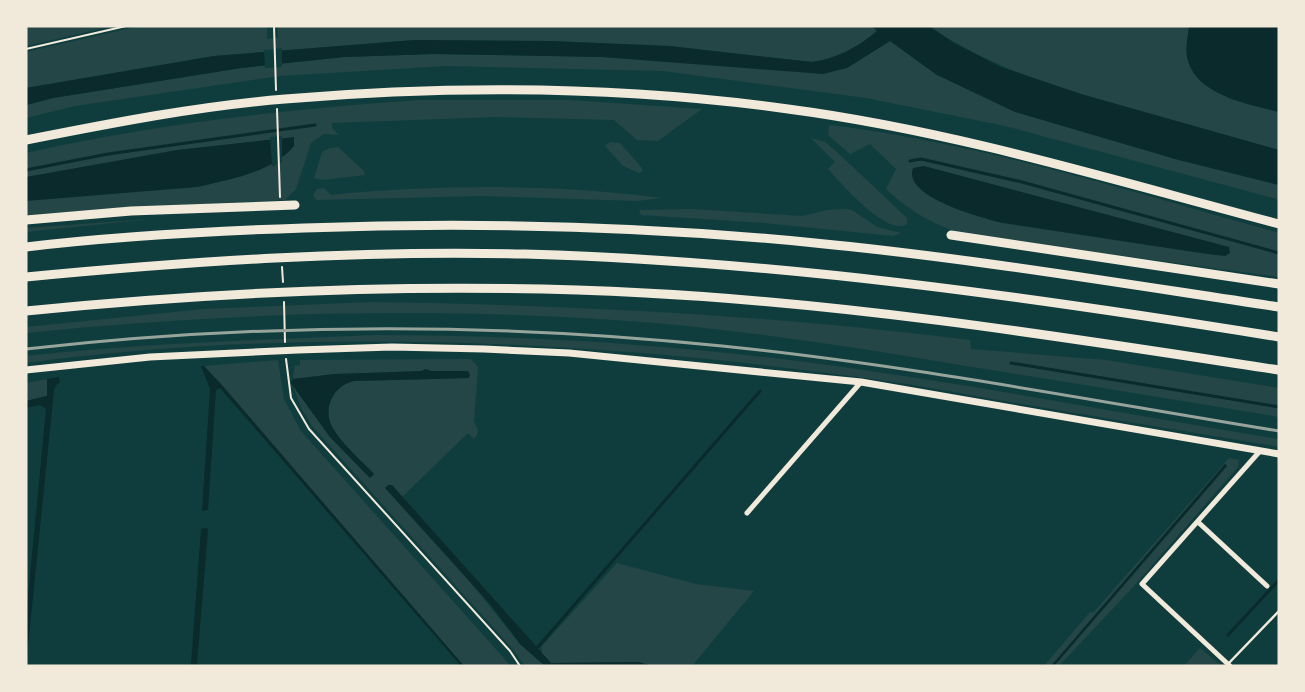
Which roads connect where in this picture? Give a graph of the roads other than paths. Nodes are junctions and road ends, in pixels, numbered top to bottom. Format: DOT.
graph roads {
  1 [pos="26,140"];
  2 [pos="295,205"];
  3 [pos="26,220"];
  4 [pos="1279,224"];
  5 [pos="950,235"];
  6 [pos="26,247"];
  7 [pos="26,278"];
  8 [pos="1279,284"];
  9 [pos="1279,307"];
  10 [pos="26,310"];
  11 [pos="1279,337"];
  12 [pos="26,370"];
  13 [pos="1279,370"];
  14 [pos="861,382"];
  15 [pos="1260,451"];
  16 [pos="1279,454"];
  17 [pos="747,513"];
  18 [pos="1198,522"];
  19 [pos="1267,586"];
  20 [pos="1279,611"];
  21 [pos="1229,665"];
  1 -- 4 [label="highway"];
  2 -- 3 [label="highway"];
  5 -- 8 [label="highway"];
  6 -- 9 [label="highway"];
  7 -- 11 [label="highway"];
  10 -- 13 [label="highway"];
  12 -- 14 [label="main road"];
  14 -- 15 [label="main road"];
  14 -- 17 [label="street"];
  15 -- 16 [label="main road"];
  15 -- 18 [label="street"];
  18 -- 19 [label="street"];
  18 -- 21 [label="street"];
  20 -- 21 [label="lane"];
}
